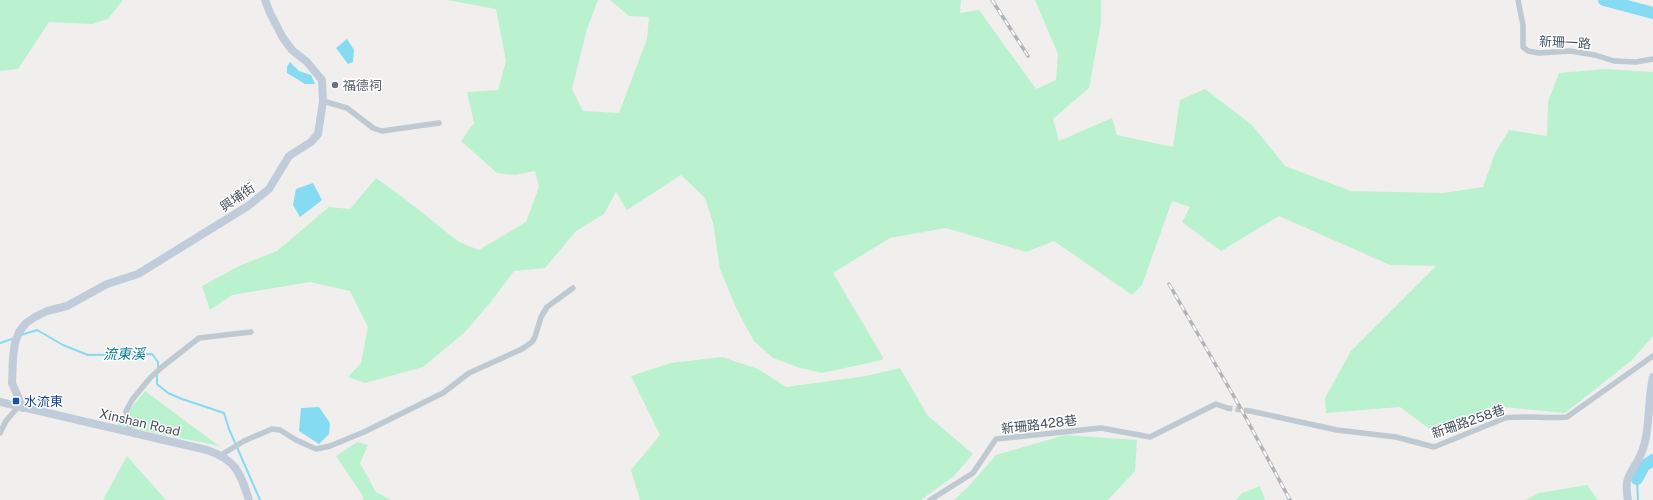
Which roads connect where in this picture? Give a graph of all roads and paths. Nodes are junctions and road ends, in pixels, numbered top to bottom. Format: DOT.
graph roads {
  1 [pos="265,0"];
  2 [pos="1518,0"];
  3 [pos="1653,59"];
  4 [pos="323,101"];
  5 [pos="439,123"];
  6 [pos="573,288"];
  7 [pos="251,332"];
  8 [pos="1653,356"];
  9 [pos="1653,378"];
  10 [pos="0,402"];
  11 [pos="21,407"];
  12 [pos="1227,408"];
  13 [pos="1250,411"];
  14 [pos="130,432"];
  15 [pos="0,433"];
  16 [pos="221,455"];
  17 [pos="249,500"];
  18 [pos="930,500"];
  19 [pos="1628,500"];
  1 -- 4 [label="street, 興埔街"];
  2 -- 3 [label="street, 新珊一路"];
  4 -- 5 [label="street"];
  4 -- 11 [label="street, 興埔街"];
  6 -- 16 [label="street"];
  7 -- 14 [label="street"];
  8 -- 13 [label="street, 新珊路258巷"];
  9 -- 19 [label="street"];
  10 -- 11 [label="street, Xinshan Road"];
  11 -- 14 [label="street, Xinshan Road"];
  11 -- 15 [label="street"];
  12 -- 18 [label="street, 新珊路428巷"];
  14 -- 16 [label="street, Xinshan Road"];
  16 -- 17 [label="street, Xinshan Road"];
}
